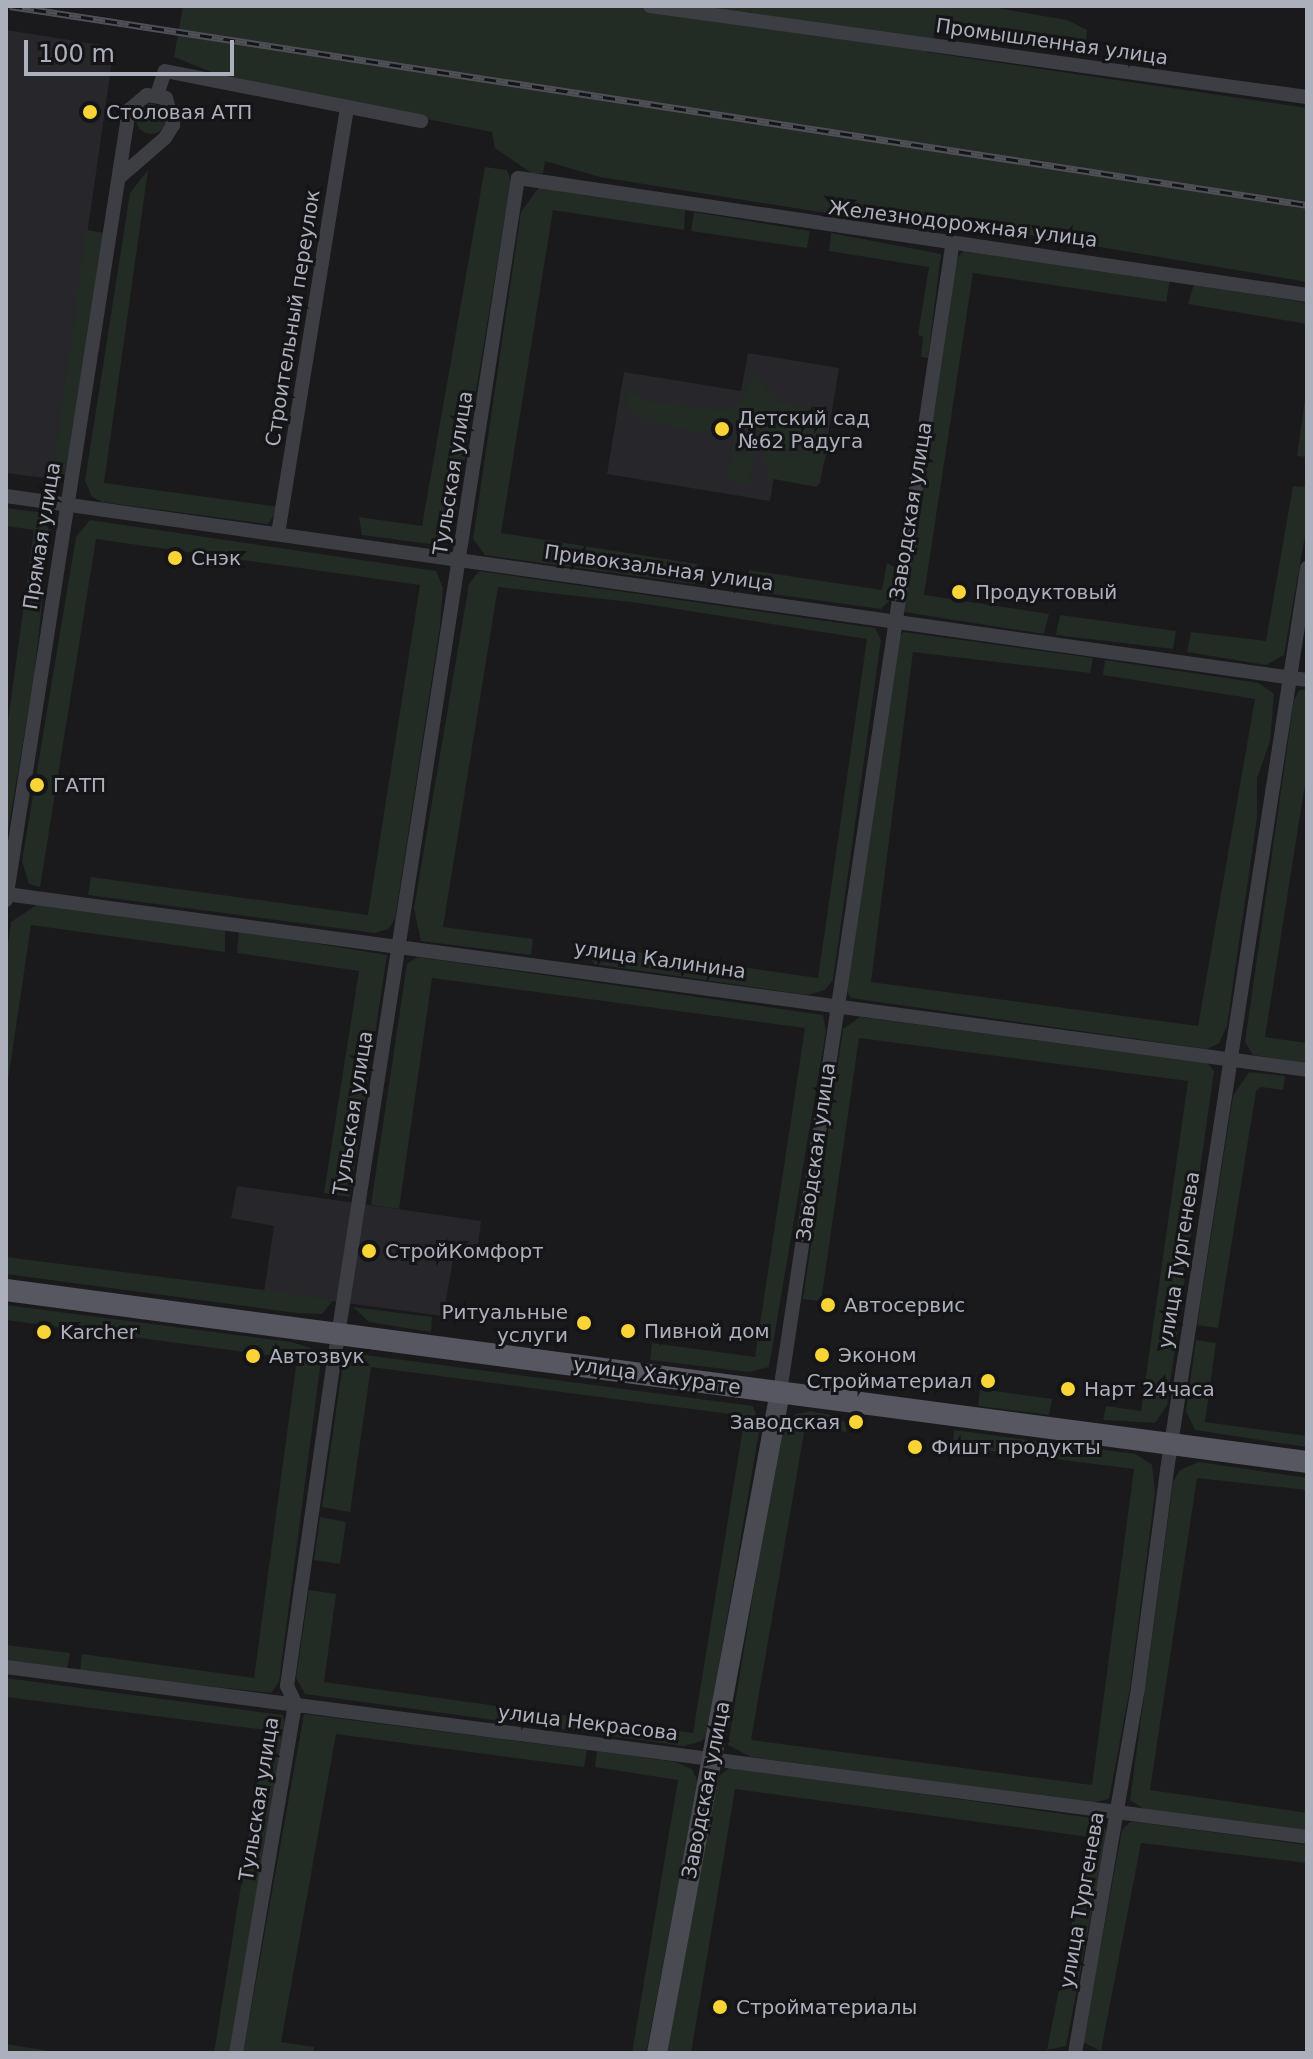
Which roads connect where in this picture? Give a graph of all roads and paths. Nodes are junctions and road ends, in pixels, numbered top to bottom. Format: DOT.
graph roads {
  1 [pos="650,6"];
  2 [pos="157,95"];
  3 [pos="1307,97"];
  4 [pos="347,109"];
  5 [pos="421,121"];
  6 [pos="120,177"];
  7 [pos="518,178"];
  8 [pos="952,246"];
  9 [pos="1307,295"];
  10 [pos="6,496"];
  11 [pos="67,504"];
  12 [pos="278,534"];
  13 [pos="460,560"];
  14 [pos="1307,568"];
  15 [pos="894,621"];
  16 [pos="1289,677"];
  17 [pos="1307,680"];
  18 [pos="7,897"];
  19 [pos="399,945"];
  20 [pos="837,1006"];
  21 [pos="1231,1059"];
  22 [pos="1307,1070"];
  23 [pos="6,1290"];
  24 [pos="338,1334"];
  25 [pos="780,1392"];
  26 [pos="1171,1444"];
  27 [pos="1307,1462"];
  28 [pos="6,1667"];
  29 [pos="295,1703"];
  30 [pos="712,1760"];
  31 [pos="1118,1812"];
  32 [pos="1307,1837"];
  33 [pos="236,2053"];
  34 [pos="657,2053"];
  35 [pos="1075,2053"];
  1 -- 3 [label="street, Промышленная улица"];
  2 -- 4 [label="street"];
  2 -- 6 [label="street, Прямая улица"];
  2 -- 6 [label="street"];
  4 -- 5 [label="street"];
  4 -- 12 [label="street, Строительный переулок"];
  6 -- 11 [label="street, Прямая улица"];
  7 -- 8 [label="street, Железнодорожная улица"];
  7 -- 13 [label="street, Тульская улица"];
  8 -- 9 [label="street, Железнодорожная улица"];
  8 -- 15 [label="street, Заводская улица"];
  10 -- 11 [label="street, Привокзальная улица"];
  11 -- 12 [label="street, Привокзальная улица"];
  11 -- 18 [label="street, Прямая улица"];
  12 -- 13 [label="street, Привокзальная улица"];
  13 -- 15 [label="street, Привокзальная улица"];
  13 -- 19 [label="street, Тульская улица"];
  14 -- 16 [label="street, улица Тургенева"];
  15 -- 16 [label="street, Привокзальная улица"];
  15 -- 20 [label="street, Заводская улица"];
  16 -- 17 [label="street, Привокзальная улица"];
  16 -- 21 [label="street, улица Тургенева"];
  18 -- 19 [label="street, улица Калинина"];
  19 -- 20 [label="street, улица Калинина"];
  19 -- 24 [label="street, Тульская улица"];
  20 -- 21 [label="street, улица Калинина"];
  20 -- 25 [label="street, Заводская улица"];
  21 -- 22 [label="street, улица Калинина"];
  21 -- 26 [label="street, улица Тургенева"];
  23 -- 24 [label="main road, улица Хакурате"];
  24 -- 25 [label="main road, улица Хакурате"];
  24 -- 29 [label="street, Тульская улица"];
  25 -- 26 [label="main road, улица Хакурате"];
  25 -- 30 [label="main road, Заводская улица"];
  26 -- 27 [label="main road, улица Хакурате"];
  26 -- 31 [label="street, улица Тургенева"];
  28 -- 29 [label="street, улица Некрасова"];
  29 -- 30 [label="street, улица Некрасова"];
  29 -- 33 [label="street, Тульская улица"];
  30 -- 31 [label="street, улица Некрасова"];
  30 -- 34 [label="main road, Заводская улица"];
  31 -- 32 [label="street, улица Некрасова"];
  31 -- 35 [label="street, улица Тургенева"];
}
